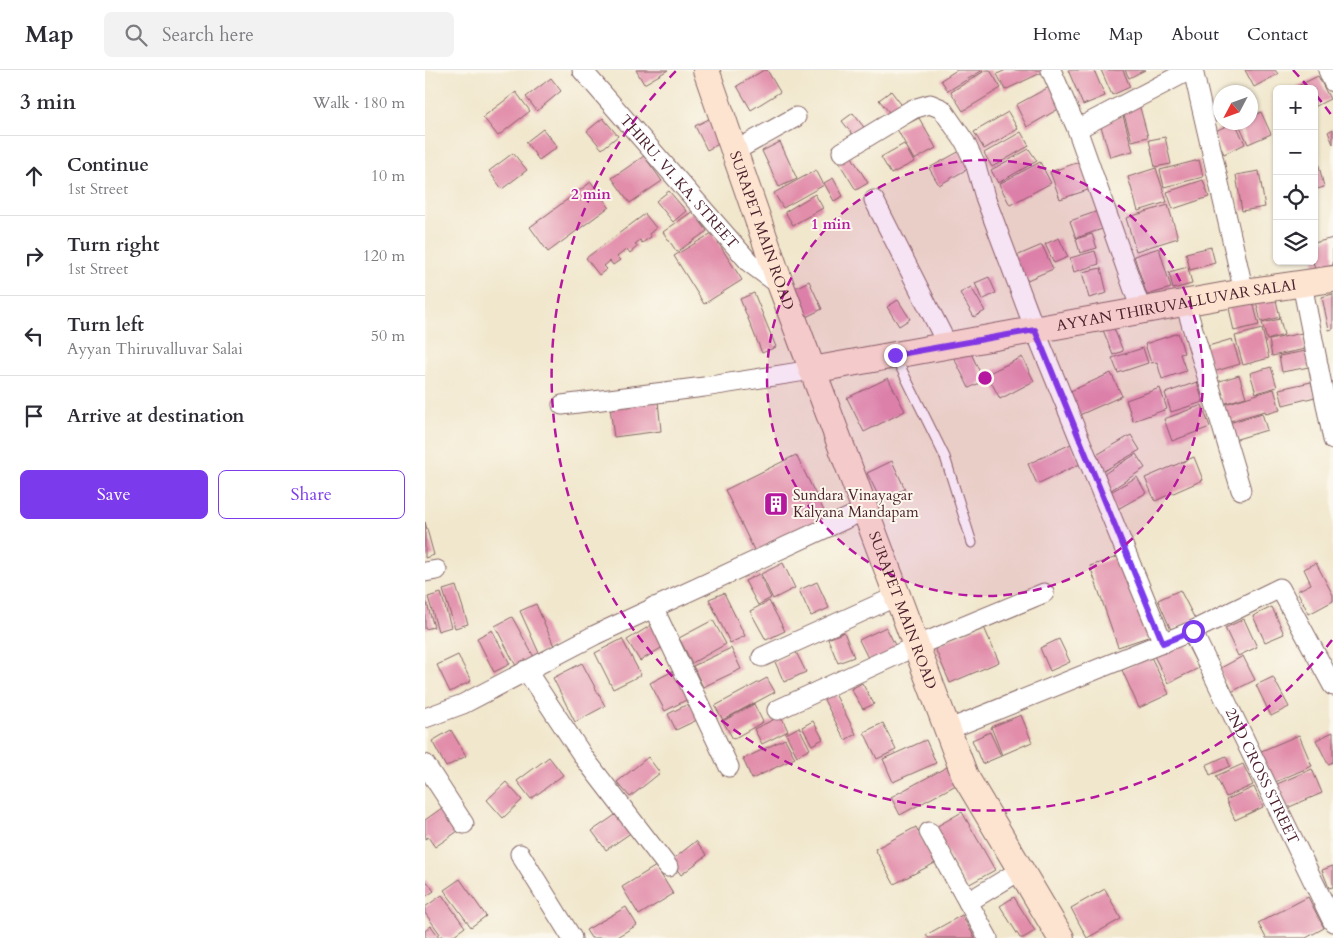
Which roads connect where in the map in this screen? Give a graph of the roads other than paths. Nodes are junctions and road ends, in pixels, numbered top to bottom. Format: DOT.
graph roads {
  1 [pos="582,70"];
  2 [pos="706,70"];
  3 [pos="1051,70"];
  4 [pos="1191,70"];
  5 [pos="1328,70"];
  6 [pos="1333,82"];
  7 [pos="796,117"];
  8 [pos="1077,129"];
  9 [pos="735,151"];
  10 [pos="842,152"];
  11 [pos="874,200"];
  12 [pos="1333,279"];
  13 [pos="1301,284"];
  14 [pos="781,286"];
  15 [pos="1244,292"];
  16 [pos="1185,303"];
  17 [pos="1141,310"];
  18 [pos="1035,330"];
  19 [pos="948,346"];
  20 [pos="895,355"];
  21 [pos="812,370"];
  22 [pos="562,405"];
  23 [pos="1333,440"];
  24 [pos="1241,490"];
  25 [pos="865,510"];
  26 [pos="972,543"];
  27 [pos="1044,593"];
  28 [pos="897,596"];
  29 [pos="653,607"];
  30 [pos="1193,631"];
  31 [pos="1163,643"];
  32 [pos="916,646"];
  33 [pos="762,657"];
  34 [pos="526,670"];
  35 [pos="1333,686"];
  36 [pos="777,710"];
  37 [pos="425,718"];
  38 [pos="947,730"];
  39 [pos="425,764"];
  40 [pos="729,767"];
  41 [pos="463,824"];
  42 [pos="929,832"];
  43 [pos="520,854"];
  44 [pos="668,867"];
  45 [pos="1021,870"];
  46 [pos="968,902"];
  47 [pos="1333,922"];
  48 [pos="572,938"];
  49 [pos="988,938"];
  50 [pos="1061,938"];
  1 -- 14 [label="street, THIRU. VI. KA. STREET"];
  2 -- 9 [label="main road, SURAPET MAIN ROAD"];
  3 -- 8 [label="street"];
  4 -- 8 [label="street"];
  4 -- 15 [label="street"];
  5 -- 6 [label="street"];
  7 -- 9 [label="street"];
  8 -- 17 [label="street"];
  9 -- 14 [label="main road, SURAPET MAIN ROAD"];
  10 -- 18 [label="street"];
  11 -- 19 [label="street"];
  12 -- 13 [label="main road, AYYAN THIRUVALLUVAR SALAI"];
  13 -- 15 [label="main road, AYYAN THIRUVALLUVAR SALAI"];
  13 -- 23 [label="street"];
  14 -- 21 [label="main road, SURAPET MAIN ROAD"];
  15 -- 16 [label="main road, AYYAN THIRUVALLUVAR SALAI"];
  16 -- 17 [label="main road, AYYAN THIRUVALLUVAR SALAI"];
  16 -- 24 [label="street"];
  17 -- 18 [label="main road, AYYAN THIRUVALLUVAR SALAI"];
  18 -- 19 [label="main road, AYYAN THIRUVALLUVAR SALAI"];
  18 -- 31 [label="street"];
  19 -- 20 [label="main road, AYYAN THIRUVALLUVAR SALAI"];
  20 -- 21 [label="main road, AYYAN THIRUVALLUVAR SALAI"];
  20 -- 26 [label="lane"];
  21 -- 22 [label="street"];
  21 -- 25 [label="main road, SURAPET MAIN ROAD"];
  25 -- 28 [label="main road, SURAPET MAIN ROAD"];
  25 -- 29 [label="street"];
  27 -- 32 [label="street"];
  28 -- 32 [label="main road, SURAPET MAIN ROAD"];
  28 -- 33 [label="street"];
  29 -- 34 [label="street"];
  29 -- 40 [label="street"];
  30 -- 31 [label="street"];
  30 -- 35 [label="street"];
  30 -- 47 [label="street, 2ND CROSS STREET"];
  31 -- 38 [label="street"];
  32 -- 36 [label="street"];
  32 -- 38 [label="main road, SURAPET MAIN ROAD"];
  34 -- 37 [label="street"];
  34 -- 44 [label="street"];
  38 -- 45 [label="main road, SURAPET MAIN ROAD"];
  39 -- 41 [label="street"];
  42 -- 46 [label="street"];
  43 -- 48 [label="street"];
  45 -- 46 [label="street"];
  45 -- 50 [label="main road, SURAPET MAIN ROAD"];
  46 -- 49 [label="street"];
}
